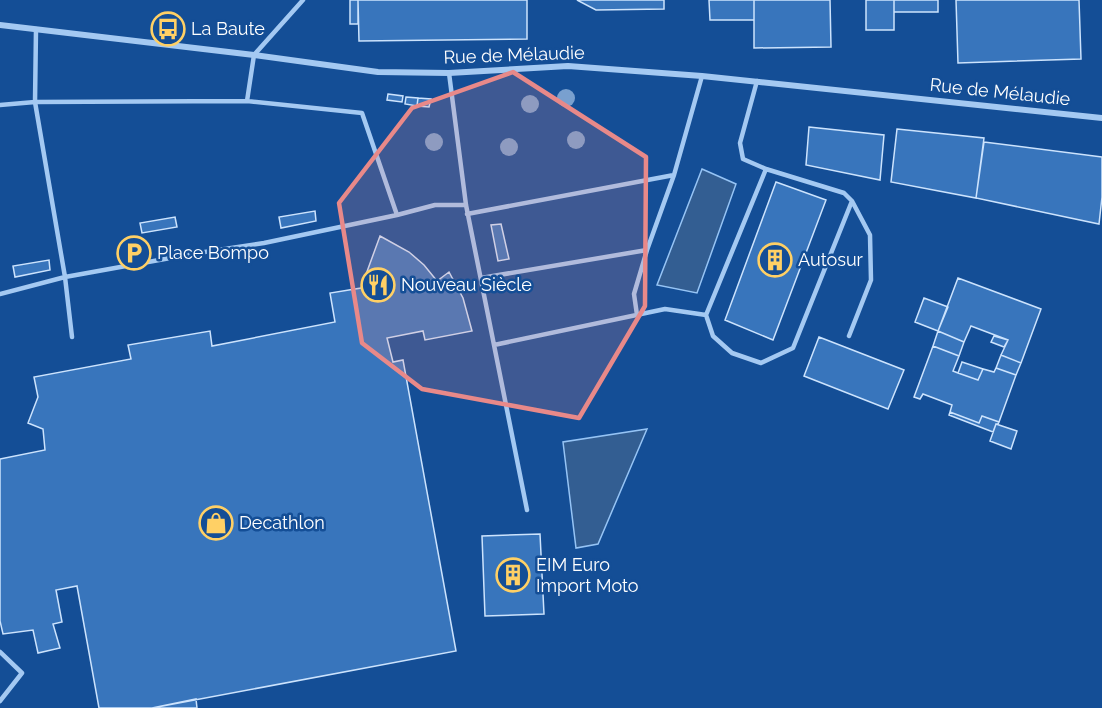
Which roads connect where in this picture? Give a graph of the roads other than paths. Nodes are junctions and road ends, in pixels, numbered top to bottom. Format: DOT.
graph roads {
  1 [pos="303,0"];
  2 [pos="0,25"];
  3 [pos="36,29"];
  4 [pos="254,55"];
  5 [pos="449,73"];
  6 [pos="702,76"];
  7 [pos="757,81"];
  8 [pos="248,101"];
  9 [pos="35,102"];
  10 [pos="0,105"];
  11 [pos="1102,118"];
  12 [pos="766,169"];
  13 [pos="674,175"];
  14 [pos="852,201"];
  15 [pos="466,205"];
  16 [pos="467,214"];
  17 [pos="397,215"];
  18 [pos="647,250"];
  19 [pos="65,277"];
  20 [pos="480,278"];
  21 [pos="0,294"];
  22 [pos="637,315"];
  23 [pos="706,315"];
  24 [pos="849,336"];
  25 [pos="72,337"];
  26 [pos="494,345"];
  27 [pos="527,510"];
  28 [pos="0,652"];
  29 [pos="0,701"];
  1 -- 4 [label="lane"];
  2 -- 3 [label="street, Rue de Mélaudie"];
  3 -- 4 [label="street, Rue de Mélaudie"];
  3 -- 9 [label="lane"];
  4 -- 5 [label="street, Rue de Mélaudie"];
  4 -- 8 [label="lane"];
  5 -- 6 [label="street, Rue de Mélaudie"];
  5 -- 15 [label="lane"];
  6 -- 7 [label="street, Rue de Mélaudie"];
  6 -- 13 [label="lane"];
  7 -- 11 [label="street, Rue de Mélaudie"];
  7 -- 12 [label="lane"];
  8 -- 9 [label="lane"];
  8 -- 17 [label="lane"];
  9 -- 10 [label="lane"];
  9 -- 19 [label="lane"];
  12 -- 14 [label="lane"];
  12 -- 23 [label="lane"];
  13 -- 16 [label="lane"];
  13 -- 18 [label="lane"];
  14 -- 23 [label="lane"];
  14 -- 24 [label="lane"];
  15 -- 16 [label="lane"];
  15 -- 17 [label="lane"];
  16 -- 20 [label="lane"];
  17 -- 19 [label="lane"];
  18 -- 20 [label="lane"];
  18 -- 22 [label="lane"];
  19 -- 21 [label="lane"];
  19 -- 25 [label="lane"];
  20 -- 26 [label="lane"];
  22 -- 23 [label="lane"];
  22 -- 26 [label="lane"];
  26 -- 27 [label="lane"];
  28 -- 29 [label="lane"];
}
